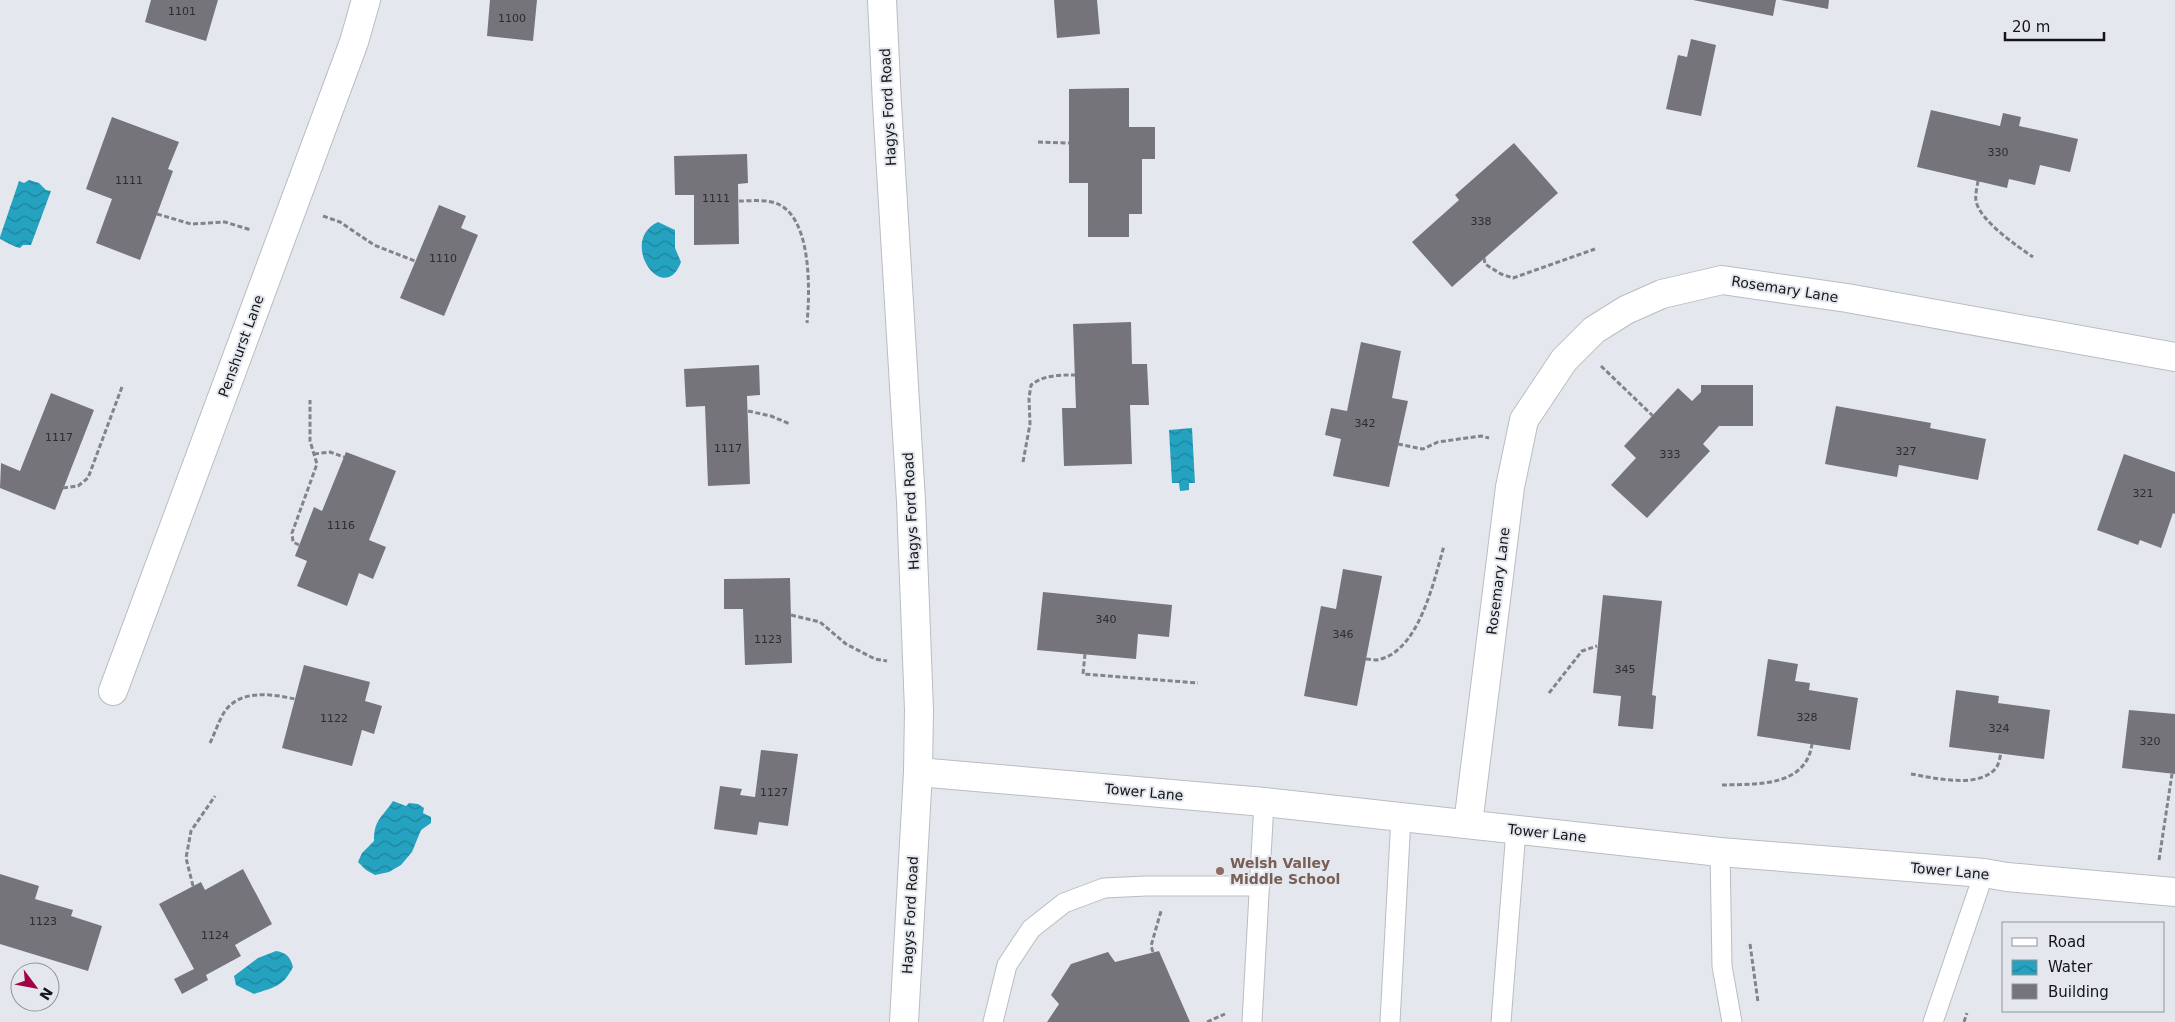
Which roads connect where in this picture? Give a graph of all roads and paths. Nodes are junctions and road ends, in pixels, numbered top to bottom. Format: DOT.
graph roads {
  1 [pos="366,0"];
  2 [pos="882,0"];
  3 [pos="1038,142"];
  4 [pos="1070,143"];
  5 [pos="1978,181"];
  6 [pos="739,201"];
  7 [pos="294,207"];
  8 [pos="157,214"];
  9 [pos="281,239"];
  10 [pos="1595,249"];
  11 [pos="2033,257"];
  12 [pos="1484,258"];
  13 [pos="415,261"];
  14 [pos="807,323"];
  15 [pos="1580,344"];
  16 [pos="2175,357"];
  17 [pos="1075,374"];
  18 [pos="122,387"];
  19 [pos="310,400"];
  20 [pos="748,411"];
  21 [pos="1653,416"];
  22 [pos="790,424"];
  23 [pos="1398,444"];
  24 [pos="1518,446"];
  25 [pos="314,454"];
  26 [pos="344,457"];
  27 [pos="1023,462"];
  28 [pos="63,488"];
  29 [pos="299,545"];
  30 [pos="1444,546"];
  31 [pos="791,615"];
  32 [pos="1597,646"];
  33 [pos="1085,654"];
  34 [pos="1366,659"];
  35 [pos="917,667"];
  36 [pos="1198,683"];
  37 [pos="113,691"];
  38 [pos="1549,692"];
  39 [pos="295,699"];
  40 [pos="210,743"];
  41 [pos="1812,744"];
  42 [pos="2001,753"];
  43 [pos="918,772"];
  44 [pos="1911,774"];
  45 [pos="2172,774"];
  46 [pos="1722,785"];
  47 [pos="215,796"];
  48 [pos="1264,802"];
  49 [pos="1401,817"];
  50 [pos="1468,824"];
  51 [pos="1516,830"];
  52 [pos="1720,852"];
  53 [pos="1984,873"];
  54 [pos="192,886"];
  55 [pos="1172,886"];
  56 [pos="1260,886"];
  57 [pos="2165,891"];
  58 [pos="1750,943"];
  59 [pos="1153,952"];
  60 [pos="1758,1002"];
  61 [pos="904,1022"];
  62 [pos="993,1022"];
  63 [pos="1252,1022"];
  64 [pos="1390,1022"];
  65 [pos="1501,1022"];
  66 [pos="1732,1022"];
  67 [pos="1933,1022"];
  1 -- 7 [label="street, Penshurst Lane"];
  2 -- 35 [label="street, Hagys Ford Road"];
  3 -- 4 [label="path"];
  5 -- 11 [label="path"];
  6 -- 14 [label="path"];
  7 -- 9 [label="street, Penshurst Lane"];
  7 -- 13 [label="path"];
  8 -- 9 [label="path"];
  9 -- 37 [label="street, Penshurst Lane"];
  10 -- 12 [label="path"];
  15 -- 16 [label="street, Rosemary Lane"];
  15 -- 21 [label="path"];
  15 -- 24 [label="street, Rosemary Lane"];
  17 -- 27 [label="path"];
  18 -- 28 [label="path"];
  19 -- 25 [label="path"];
  20 -- 22 [label="path"];
  23 -- 24 [label="path"];
  24 -- 50 [label="street, Rosemary Lane"];
  25 -- 26 [label="path"];
  25 -- 29 [label="path"];
  30 -- 34 [label="path"];
  31 -- 35 [label="path"];
  32 -- 38 [label="path"];
  33 -- 36 [label="path"];
  35 -- 43 [label="street, Hagys Ford Road"];
  39 -- 40 [label="path"];
  41 -- 46 [label="path"];
  42 -- 44 [label="path"];
  43 -- 48 [label="street, Tower Lane"];
  43 -- 61 [label="street, Hagys Ford Road"];
  45 -- 57 [label="path"];
  47 -- 54 [label="path"];
  48 -- 49 [label="street, Tower Lane"];
  48 -- 56 [label="lane"];
  49 -- 50 [label="street, Tower Lane"];
  49 -- 64 [label="lane"];
  50 -- 51 [label="street, Tower Lane"];
  51 -- 52 [label="street, Tower Lane"];
  51 -- 65 [label="lane"];
  52 -- 53 [label="street, Tower Lane"];
  52 -- 66 [label="lane"];
  53 -- 57 [label="street, Tower Lane"];
  53 -- 67 [label="lane"];
  55 -- 56 [label="lane"];
  55 -- 59 [label="path"];
  55 -- 62 [label="lane"];
  56 -- 63 [label="lane"];
  58 -- 60 [label="path"];
}
